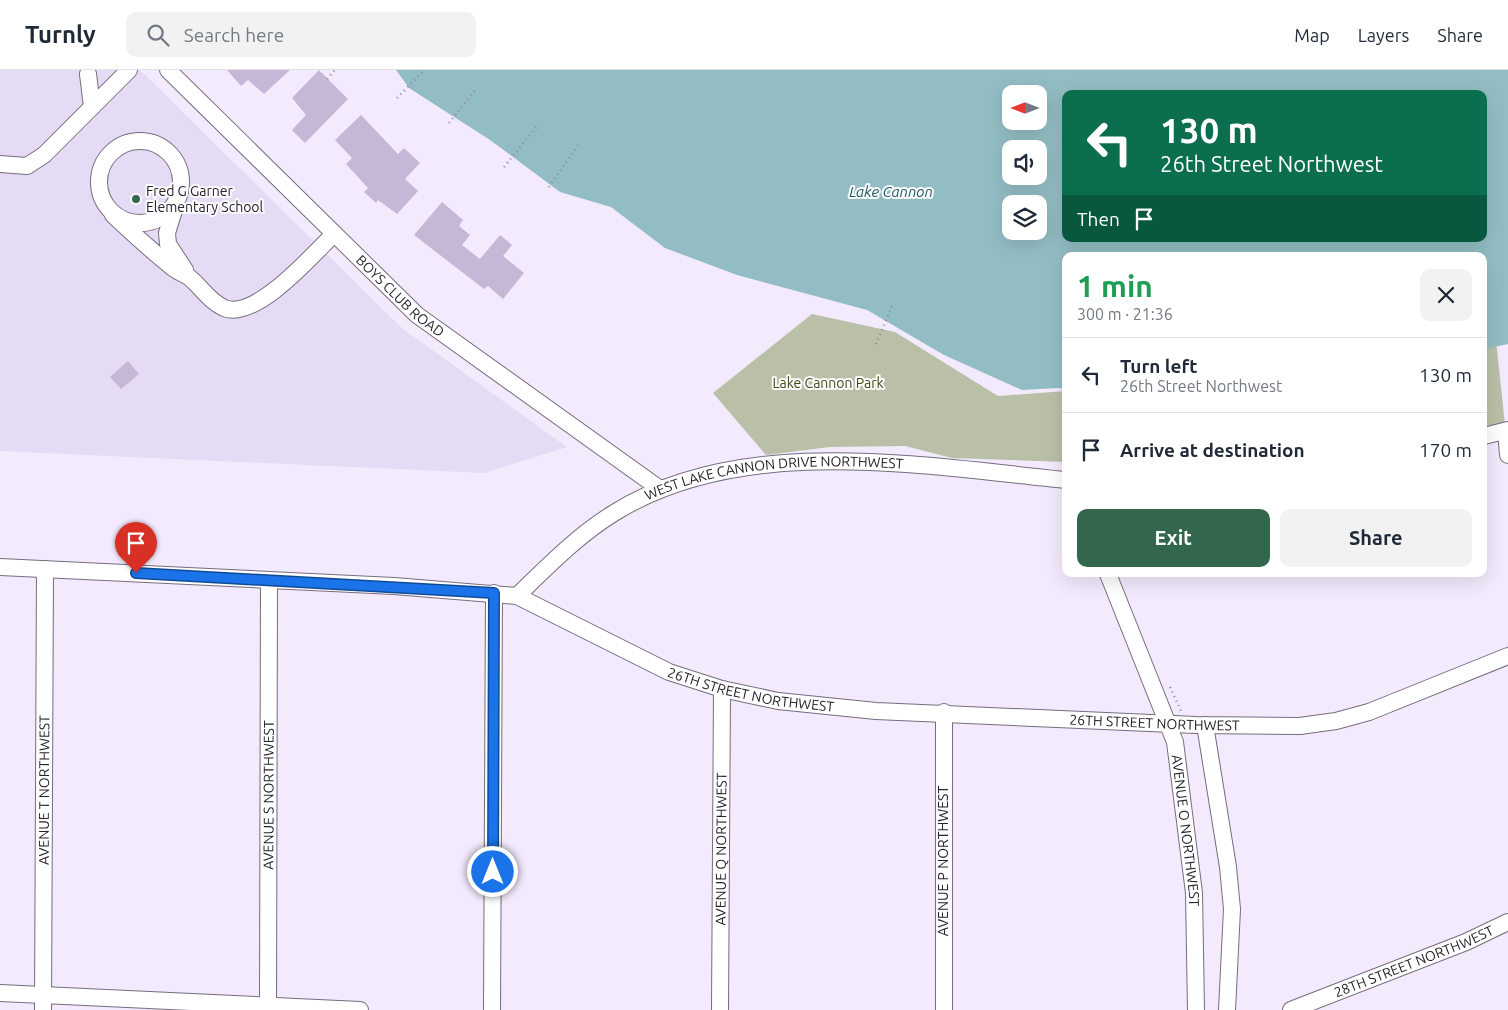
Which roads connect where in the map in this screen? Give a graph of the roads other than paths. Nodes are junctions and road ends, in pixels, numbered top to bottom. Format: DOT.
graph roads {
  1 [pos="129,70"];
  2 [pos="168,70"];
  3 [pos="90,71"];
  4 [pos="92,107"];
  5 [pos="0,164"];
  6 [pos="176,201"];
  7 [pos="113,214"];
  8 [pos="334,234"];
  9 [pos="188,276"];
  10 [pos="1507,431"];
  11 [pos="1487,435"];
  12 [pos="1508,455"];
  13 [pos="1062,480"];
  14 [pos="660,489"];
  15 [pos="0,567"];
  16 [pos="44,569"];
  17 [pos="1109,577"];
  18 [pos="269,580"];
  19 [pos="494,593"];
  20 [pos="517,596"];
  21 [pos="1508,656"];
  22 [pos="722,689"];
  23 [pos="944,712"];
  24 [pos="1168,723"];
  25 [pos="1205,725"];
  26 [pos="1508,922"];
  27 [pos="0,993"];
  28 [pos="43,1002"];
  29 [pos="268,1008"];
  30 [pos="360,1010"];
  31 [pos="492,1010"];
  32 [pos="720,1010"];
  33 [pos="944,1010"];
  34 [pos="1196,1010"];
  35 [pos="1227,1010"];
  36 [pos="1292,1010"];
  1 -- 4 [label="street"];
  2 -- 8 [label="street, BOYS CLUB ROAD"];
  3 -- 4 [label="street"];
  4 -- 5 [label="street"];
  6 -- 7 [label="street"];
  6 -- 7 [label="street"];
  6 -- 9 [label="street"];
  7 -- 9 [label="street"];
  8 -- 9 [label="street"];
  8 -- 14 [label="street, BOYS CLUB ROAD"];
  10 -- 11 [label="street"];
  10 -- 12 [label="street"];
  13 -- 14 [label="street, WEST LAKE CANNON DRIVE NORTHWEST"];
  14 -- 20 [label="street, WEST LAKE CANNON DRIVE NORTHWEST"];
  15 -- 16 [label="street, 26TH STREET NORTHWEST"];
  16 -- 18 [label="street, 26TH STREET NORTHWEST"];
  16 -- 28 [label="street, AVENUE T NORTHWEST"];
  17 -- 24 [label="street, AVENUE O NORTHWEST"];
  18 -- 19 [label="street, 26TH STREET NORTHWEST"];
  18 -- 29 [label="street, AVENUE S NORTHWEST"];
  19 -- 20 [label="street, 26TH STREET NORTHWEST"];
  19 -- 31 [label="street"];
  20 -- 22 [label="street, 26TH STREET NORTHWEST"];
  21 -- 25 [label="street, 26TH STREET NORTHWEST"];
  22 -- 23 [label="street, 26TH STREET NORTHWEST"];
  22 -- 32 [label="street, AVENUE Q NORTHWEST"];
  23 -- 24 [label="street, 26TH STREET NORTHWEST"];
  23 -- 33 [label="street, AVENUE P NORTHWEST"];
  24 -- 25 [label="street, 26TH STREET NORTHWEST"];
  24 -- 34 [label="street, AVENUE O NORTHWEST"];
  25 -- 35 [label="street"];
  26 -- 36 [label="street, 28TH STREET NORTHWEST"];
  27 -- 28 [label="street"];
  28 -- 29 [label="street"];
  29 -- 30 [label="street"];
}
